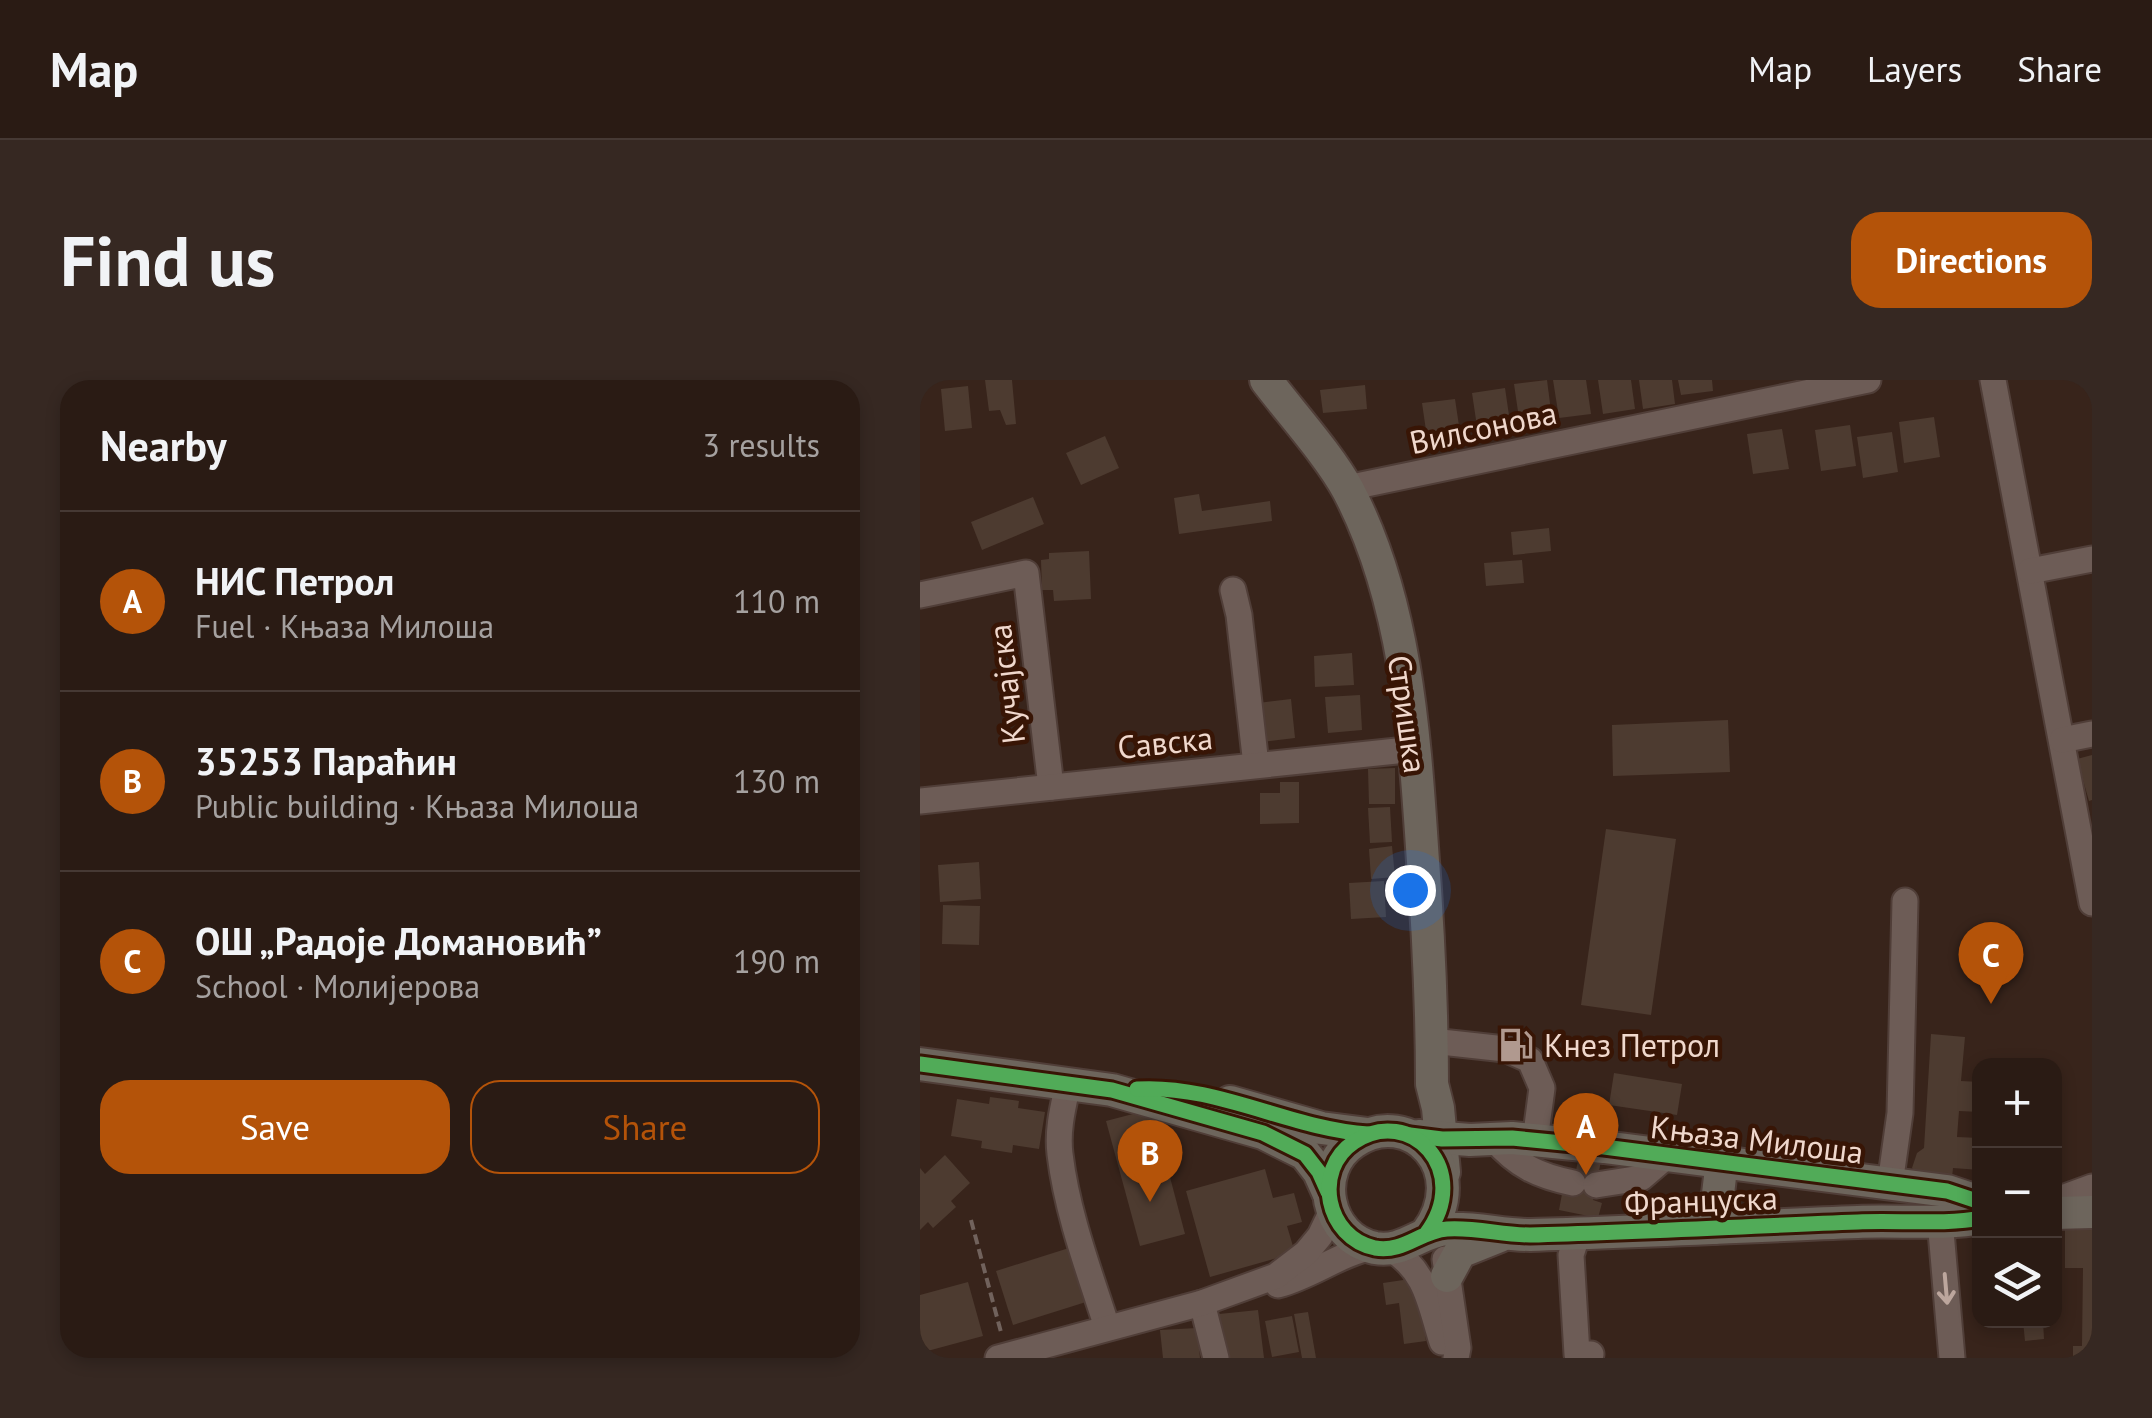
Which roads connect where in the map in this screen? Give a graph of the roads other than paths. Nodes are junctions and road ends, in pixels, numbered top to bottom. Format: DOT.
graph roads {
  1 [pos="1266,380"];
  2 [pos="1868,380"];
  3 [pos="1993,380"];
  4 [pos="1347,488"];
  5 [pos="2092,558"];
  6 [pos="2030,571"];
  7 [pos="1232,590"];
  8 [pos="920,594"];
  9 [pos="2092,734"];
  10 [pos="2062,740"];
  11 [pos="1416,749"];
  12 [pos="1256,766"];
  13 [pos="1051,787"];
  14 [pos="920,801"];
  15 [pos="1905,901"];
  16 [pos="2092,903"];
  17 [pos="1432,1041"];
  18 [pos="920,1064"];
  19 [pos="1068,1084"];
  20 [pos="1112,1090"];
  21 [pos="1437,1110"];
  22 [pos="1387,1134"];
  23 [pos="1514,1139"];
  24 [pos="1669,1154"];
  25 [pos="1722,1160"];
  26 [pos="1890,1184"];
  27 [pos="2092,1187"];
  28 [pos="1972,1199"];
  29 [pos="2062,1199"];
  30 [pos="1330,1202"];
  31 [pos="1440,1210"];
  32 [pos="2062,1212"];
  33 [pos="2092,1212"];
  34 [pos="1972,1218"];
  35 [pos="1940,1220"];
  36 [pos="1714,1228"];
  37 [pos="1578,1233"];
  38 [pos="1508,1234"];
  39 [pos="1382,1248"];
  40 [pos="1446,1276"];
  41 [pos="1244,1289"];
  42 [pos="1202,1304"];
  43 [pos="1108,1327"];
  44 [pos="1591,1354"];
  45 [pos="1003,1356"];
  46 [pos="1216,1358"];
  47 [pos="1453,1358"];
  48 [pos="1952,1358"];
  1 -- 4 [label="main road, Стришка"];
  2 -- 4 [label="street, Вилсонова"];
  3 -- 6 [label="street"];
  4 -- 11 [label="main road, Стришка"];
  5 -- 6 [label="street"];
  6 -- 10 [label="street"];
  7 -- 12 [label="street"];
  8 -- 13 [label="street, Кучајска"];
  9 -- 10 [label="street"];
  10 -- 16 [label="street"];
  11 -- 12 [label="street, Савска"];
  11 -- 17 [label="main road, Стришка"];
  12 -- 13 [label="street, Савска"];
  13 -- 14 [label="street, Савска"];
  15 -- 26 [label="street"];
  17 -- 21 [label="main road, Стришка"];
  17 -- 23 [label="street"];
  18 -- 19 [label="main road"];
  19 -- 20 [label="main road"];
  19 -- 43 [label="street"];
  20 -- 22 [label="main road"];
  20 -- 30 [label="main road"];
  21 -- 22 [label="main road"];
  21 -- 22 [label="main road"];
  21 -- 23 [label="main road, Књаза Милоша"];
  21 -- 31 [label="main road, Стришка"];
  22 -- 30 [label="main road"];
  22 -- 31 [label="main road"];
  23 -- 24 [label="main road, Књаза Милоша"];
  23 -- 24 [label="street"];
  24 -- 25 [label="main road, Књаза Милоша"];
  25 -- 26 [label="main road, Књаза Милоша"];
  25 -- 36 [label="main road"];
  26 -- 28 [label="main road, Књаза Милоша"];
  27 -- 29 [label="street"];
  30 -- 39 [label="main road"];
  30 -- 41 [label="street"];
  31 -- 38 [label="main road, Француска"];
  31 -- 39 [label="main road"];
  31 -- 40 [label="street"];
  32 -- 33 [label="main road"];
  34 -- 35 [label="main road, Француска"];
  35 -- 36 [label="main road, Француска"];
  35 -- 48 [label="street, one-way"];
  36 -- 37 [label="main road, Француска"];
  37 -- 38 [label="main road, Француска"];
  37 -- 44 [label="street"];
  38 -- 40 [label="main road"];
  39 -- 41 [label="street"];
  39 -- 47 [label="street"];
  40 -- 47 [label="street"];
  41 -- 42 [label="street"];
  42 -- 43 [label="street"];
  42 -- 46 [label="street"];
  43 -- 45 [label="street"];
}
